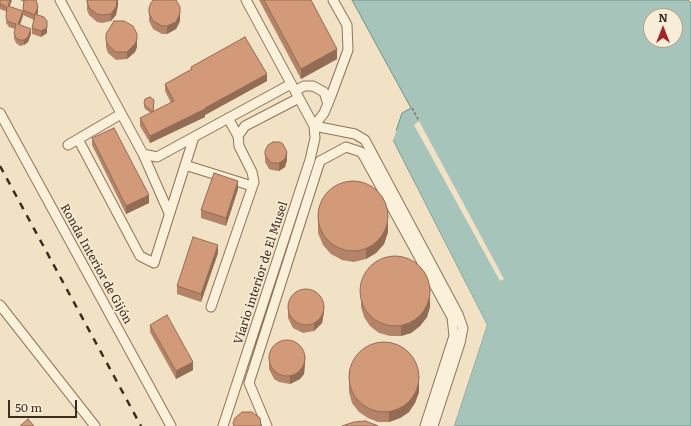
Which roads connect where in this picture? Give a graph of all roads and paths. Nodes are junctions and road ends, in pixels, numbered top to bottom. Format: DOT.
graph roads {
  1 [pos="60,0"];
  2 [pos="246,0"];
  3 [pos="333,0"];
  4 [pos="295,91"];
  5 [pos="328,104"];
  6 [pos="412,108"];
  7 [pos="0,113"];
  8 [pos="121,114"];
  9 [pos="228,118"];
  10 [pos="418,121"];
  11 [pos="314,126"];
  12 [pos="238,136"];
  13 [pos="194,137"];
  14 [pos="78,139"];
  15 [pos="68,145"];
  16 [pos="143,154"];
  17 [pos="185,165"];
  18 [pos="252,186"];
  19 [pos="169,213"];
  20 [pos="0,305"];
  21 [pos="211,307"];
  22 [pos="94,426"];
  23 [pos="171,426"];
  24 [pos="223,426"];
  25 [pos="267,426"];
  26 [pos="425,426"];
  27 [pos="433,426"];
  1 -- 8 [label="lane"];
  2 -- 4 [label="lane"];
  3 -- 5 [label="lane"];
  4 -- 5 [label="lane"];
  4 -- 9 [label="lane"];
  4 -- 11 [label="lane"];
  4 -- 12 [label="lane"];
  5 -- 11 [label="lane"];
  6 -- 10 [label="path"];
  7 -- 23 [label="lane, Ronda Interior de Gijón"];
  8 -- 14 [label="lane"];
  8 -- 16 [label="lane"];
  9 -- 12 [label="lane"];
  9 -- 13 [label="lane"];
  11 -- 24 [label="lane, Viario interior de El Musel"];
  11 -- 27 [label="lane"];
  12 -- 18 [label="lane"];
  13 -- 16 [label="lane"];
  13 -- 17 [label="lane"];
  14 -- 15 [label="lane"];
  14 -- 19 [label="lane"];
  16 -- 19 [label="lane"];
  17 -- 18 [label="lane"];
  17 -- 19 [label="lane"];
  18 -- 21 [label="lane"];
  20 -- 22 [label="lane"];
  25 -- 26 [label="lane"];
}
